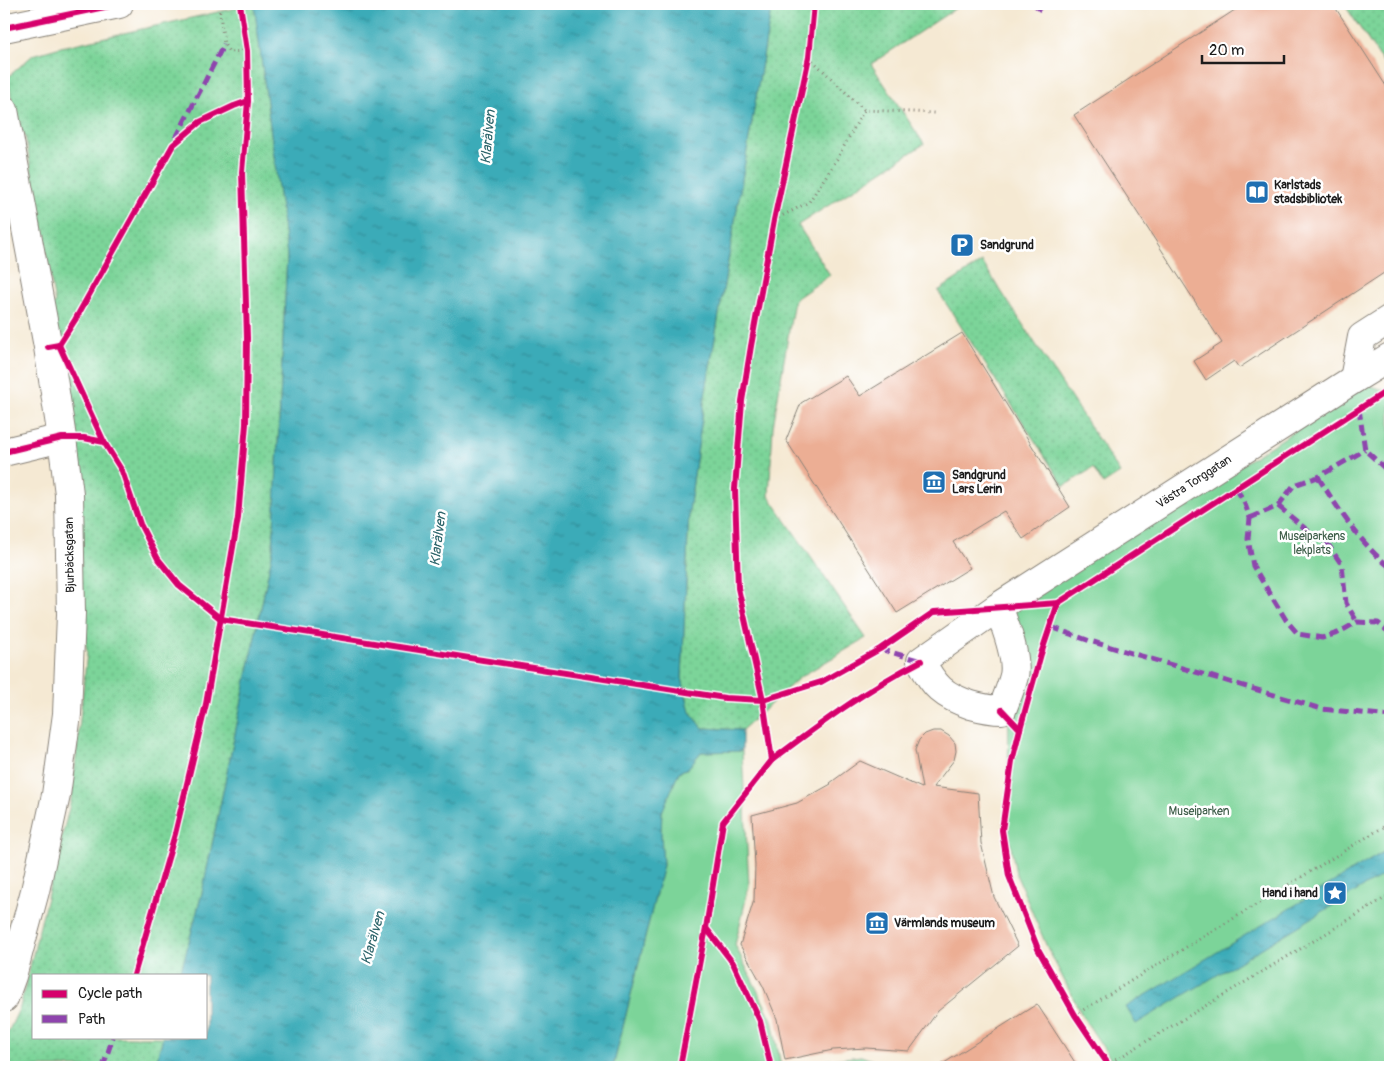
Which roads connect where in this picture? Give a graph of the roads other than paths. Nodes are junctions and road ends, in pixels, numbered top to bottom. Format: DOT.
graph roads {
  1 [pos="119,4"];
  2 [pos="4,28"];
  3 [pos="4,110"];
  4 [pos="1390,320"];
  5 [pos="1390,357"];
  6 [pos="1354,379"];
  7 [pos="62,438"];
  8 [pos="4,452"];
  9 [pos="998,607"];
  10 [pos="4,998"];
  1 -- 2 [label="street"];
  3 -- 7 [label="street, Bjurbäcksgatan"];
  4 -- 6 [label="street"];
  5 -- 6 [label="street, Västra Torggatan"];
  6 -- 9 [label="street, Västra Torggatan"];
  7 -- 8 [label="street"];
  7 -- 10 [label="street, Bjurbäcksgatan"];
}
